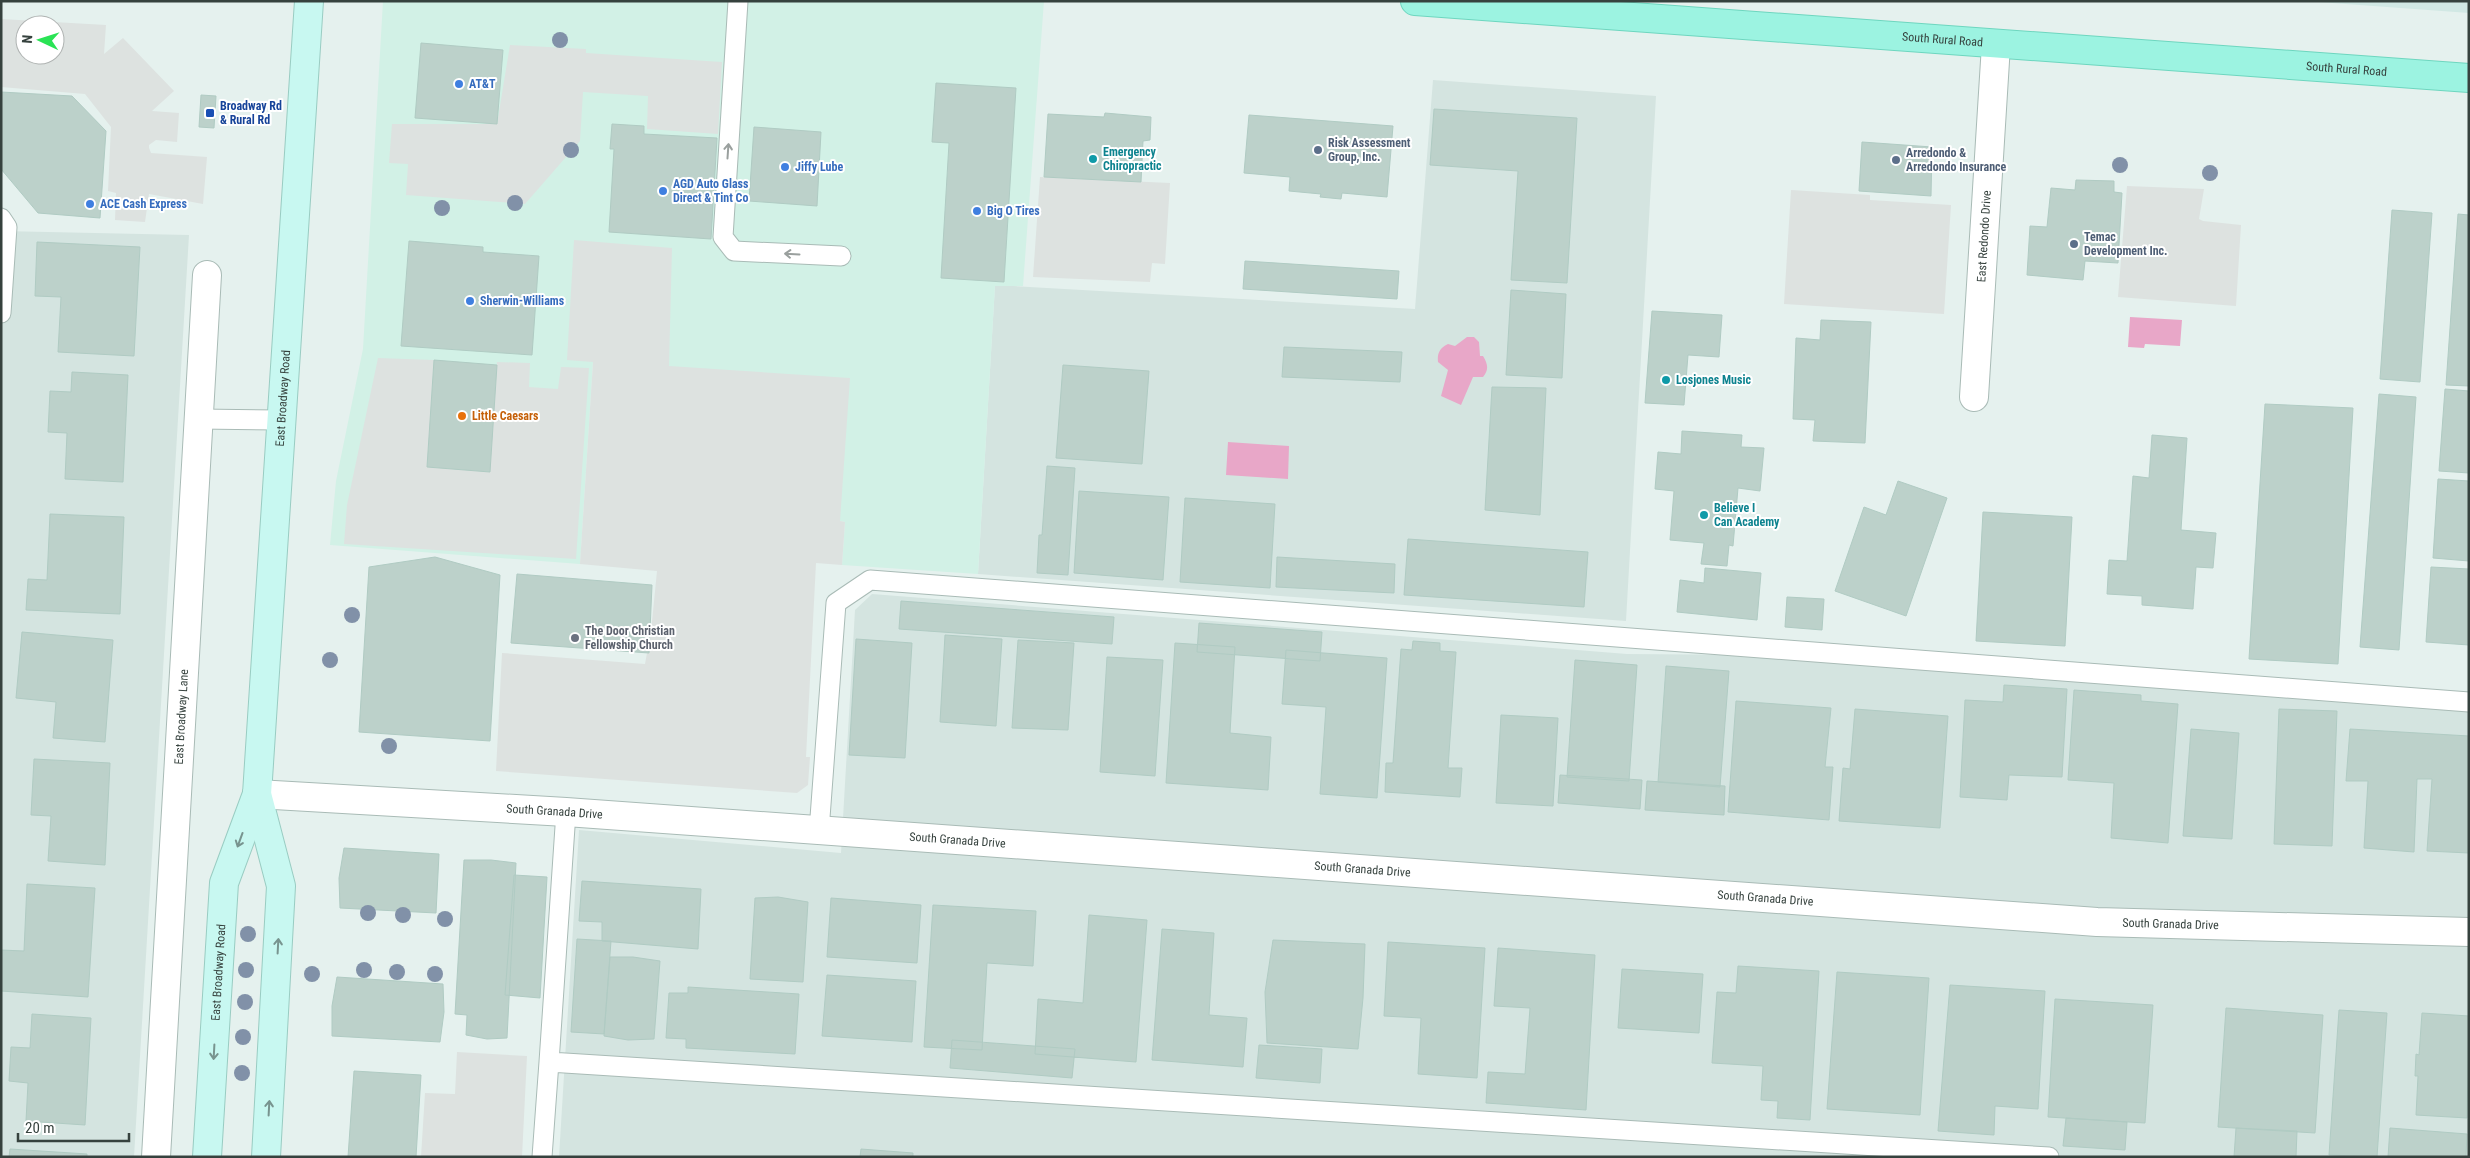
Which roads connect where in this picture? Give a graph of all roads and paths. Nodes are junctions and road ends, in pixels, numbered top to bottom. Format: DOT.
graph roads {
  1 [pos="309,1"];
  2 [pos="738,1"];
  3 [pos="1415,1"];
  4 [pos="1996,45"];
  5 [pos="2469,78"];
  6 [pos="1,218"];
  7 [pos="841,256"];
  8 [pos="207,276"];
  9 [pos="1,313"];
  10 [pos="1974,398"];
  11 [pos="199,419"];
  12 [pos="280,420"];
  13 [pos="2469,702"];
  14 [pos="257,794"];
  15 [pos="566,812"];
  16 [pos="819,831"];
  17 [pos="2469,932"];
  18 [pos="549,1062"];
  19 [pos="156,1157"];
  20 [pos="207,1157"];
  21 [pos="266,1157"];
  22 [pos="542,1157"];
  23 [pos="2049,1157"];
  1 -- 12 [label="main road, East Broadway Road"];
  7 -- 2 [label="lane, one-way"];
  3 -- 4 [label="main road, South Rural Road"];
  4 -- 5 [label="main road, South Rural Road"];
  4 -- 10 [label="street, East Redondo Drive"];
  6 -- 9 [label="lane"];
  8 -- 11 [label="street, East Broadway Lane"];
  11 -- 12 [label="lane"];
  11 -- 19 [label="street, East Broadway Lane"];
  12 -- 14 [label="main road, East Broadway Road"];
  13 -- 16 [label="lane"];
  14 -- 15 [label="street, South Granada Drive"];
  14 -- 20 [label="main road, East Broadway Road, one-way"];
  21 -- 14 [label="main road, East Broadway Road, one-way"];
  15 -- 16 [label="street, South Granada Drive"];
  15 -- 18 [label="lane"];
  16 -- 17 [label="street, South Granada Drive"];
  18 -- 22 [label="lane"];
  18 -- 23 [label="lane"];
}
